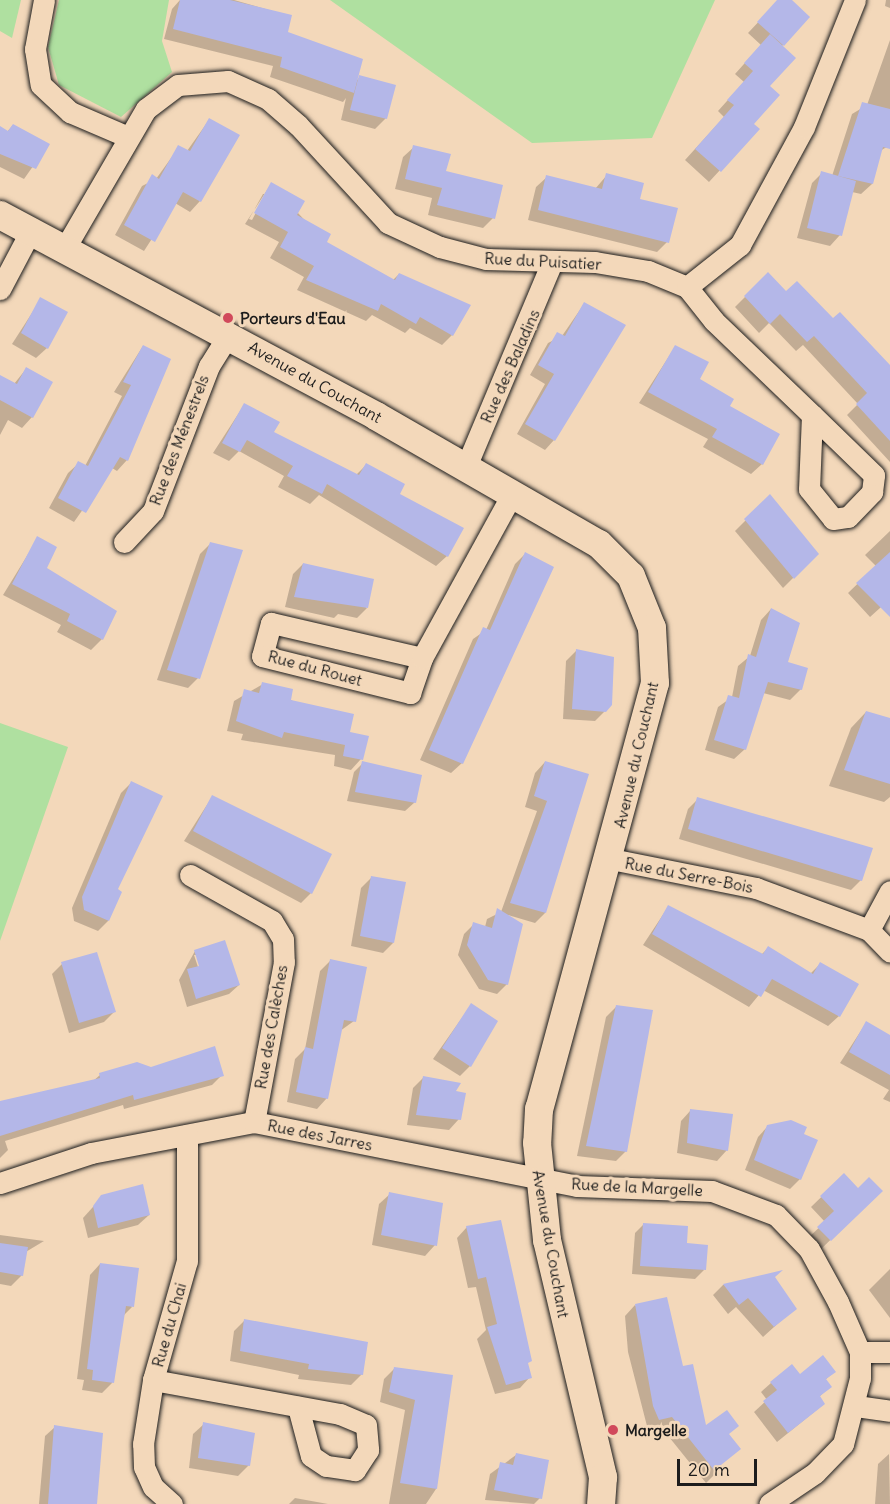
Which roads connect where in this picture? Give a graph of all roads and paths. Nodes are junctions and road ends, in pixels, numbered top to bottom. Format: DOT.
graph roads {
  1 [pos="44,0"];
  2 [pos="855,0"];
  3 [pos="126,136"];
  4 [pos="0,215"];
  5 [pos="30,232"];
  6 [pos="64,248"];
  7 [pos="552,262"];
  8 [pos="687,287"];
  9 [pos="0,289"];
  10 [pos="229,334"];
  11 [pos="812,415"];
  12 [pos="465,469"];
  13 [pos="511,496"];
  14 [pos="123,542"];
  15 [pos="422,658"];
  16 [pos="611,859"];
  17 [pos="190,875"];
  18 [pos="890,891"];
  19 [pos="869,930"];
  20 [pos="890,952"];
  21 [pos="254,1122"];
  22 [pos="187,1135"];
  23 [pos="537,1180"];
  24 [pos="0,1184"];
  25 [pos="860,1352"];
  26 [pos="890,1352"];
  27 [pos="153,1380"];
  28 [pos="298,1407"];
  29 [pos="856,1407"];
  30 [pos="890,1411"];
  31 [pos="172,1504"];
  32 [pos="601,1504"];
  33 [pos="768,1504"];
  1 -- 3 [label="street"];
  2 -- 8 [label="street"];
  3 -- 6 [label="street, Rue du Puisatier"];
  3 -- 7 [label="street, Rue du Puisatier"];
  4 -- 5 [label="street, Avenue du Couchant"];
  5 -- 6 [label="street, Avenue du Couchant"];
  5 -- 9 [label="street"];
  6 -- 10 [label="street, Avenue du Couchant"];
  7 -- 8 [label="street, Rue du Puisatier"];
  7 -- 12 [label="street, Rue des Baladins"];
  8 -- 11 [label="street"];
  10 -- 12 [label="street, Avenue du Couchant"];
  10 -- 14 [label="street, Rue des Ménestrels"];
  11 -- 11 [label="street"];
  12 -- 13 [label="street, Avenue du Couchant"];
  13 -- 15 [label="street, Rue du Rouet"];
  13 -- 16 [label="street, Avenue du Couchant"];
  15 -- 15 [label="street, Rue du Rouet"];
  16 -- 19 [label="street, Rue du Serre-Bois"];
  16 -- 23 [label="street, Avenue du Couchant"];
  17 -- 21 [label="street, Rue des Calèches"];
  18 -- 19 [label="street"];
  19 -- 20 [label="street, Rue du Serre-Bois"];
  21 -- 22 [label="street, Rue des Jarres"];
  21 -- 23 [label="street, Rue des Jarres"];
  22 -- 24 [label="street, Rue des Jarres"];
  22 -- 27 [label="street, Rue du Chai"];
  23 -- 25 [label="street, Rue de la Margelle"];
  23 -- 32 [label="street, Avenue du Couchant"];
  25 -- 26 [label="street"];
  25 -- 29 [label="street"];
  27 -- 28 [label="street"];
  27 -- 31 [label="street, Rue du Chai"];
  29 -- 30 [label="street"];
  29 -- 33 [label="street"];
}
